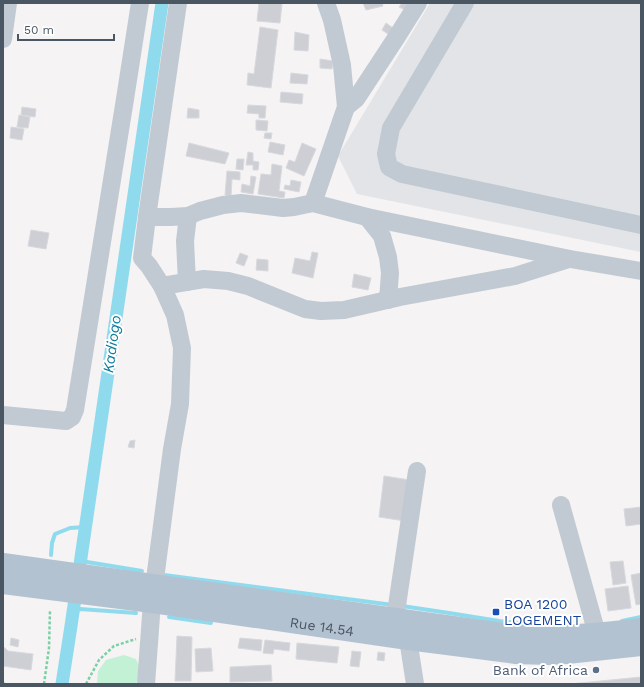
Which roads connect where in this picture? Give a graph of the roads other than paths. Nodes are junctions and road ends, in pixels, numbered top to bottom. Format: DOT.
graph roads {
  1 [pos="8,3"];
  2 [pos="140,3"];
  3 [pos="178,3"];
  4 [pos="326,3"];
  5 [pos="418,3"];
  6 [pos="464,3"];
  7 [pos="3,39"];
  8 [pos="346,107"];
  9 [pos="313,203"];
  10 [pos="188,216"];
  11 [pos="147,217"];
  12 [pos="367,217"];
  13 [pos="641,225"];
  14 [pos="570,259"];
  15 [pos="641,271"];
  16 [pos="187,282"];
  17 [pos="162,286"];
  18 [pos="388,300"];
  19 [pos="3,415"];
  20 [pos="417,471"];
  21 [pos="561,505"];
  22 [pos="3,564"];
  23 [pos="59,581"];
  24 [pos="3,583"];
  25 [pos="154,594"];
  26 [pos="405,626"];
  27 [pos="641,629"];
  28 [pos="597,634"];
  29 [pos="641,645"];
  30 [pos="146,684"];
  31 [pos="415,684"];
  1 -- 7 [label="street"];
  2 -- 19 [label="street"];
  3 -- 11 [label="street"];
  4 -- 8 [label="street"];
  5 -- 8 [label="street"];
  6 -- 13 [label="street"];
  8 -- 9 [label="street"];
  9 -- 10 [label="street"];
  9 -- 12 [label="street"];
  10 -- 11 [label="street"];
  10 -- 16 [label="street"];
  11 -- 17 [label="street"];
  12 -- 14 [label="street"];
  12 -- 18 [label="street"];
  14 -- 15 [label="street"];
  14 -- 18 [label="street"];
  16 -- 17 [label="street"];
  16 -- 18 [label="street"];
  17 -- 25 [label="street"];
  20 -- 26 [label="street"];
  21 -- 28 [label="street"];
  22 -- 23 [label="main road"];
  23 -- 24 [label="main road, Rue 14.54"];
  23 -- 25 [label="main road, Rue 14.54"];
  25 -- 26 [label="main road, Rue 14.54"];
  25 -- 30 [label="street"];
  26 -- 28 [label="main road, Rue 14.54"];
  26 -- 29 [label="main road, Rue 14.54"];
  26 -- 31 [label="street"];
  27 -- 28 [label="main road, Rue 14.54"];
}
